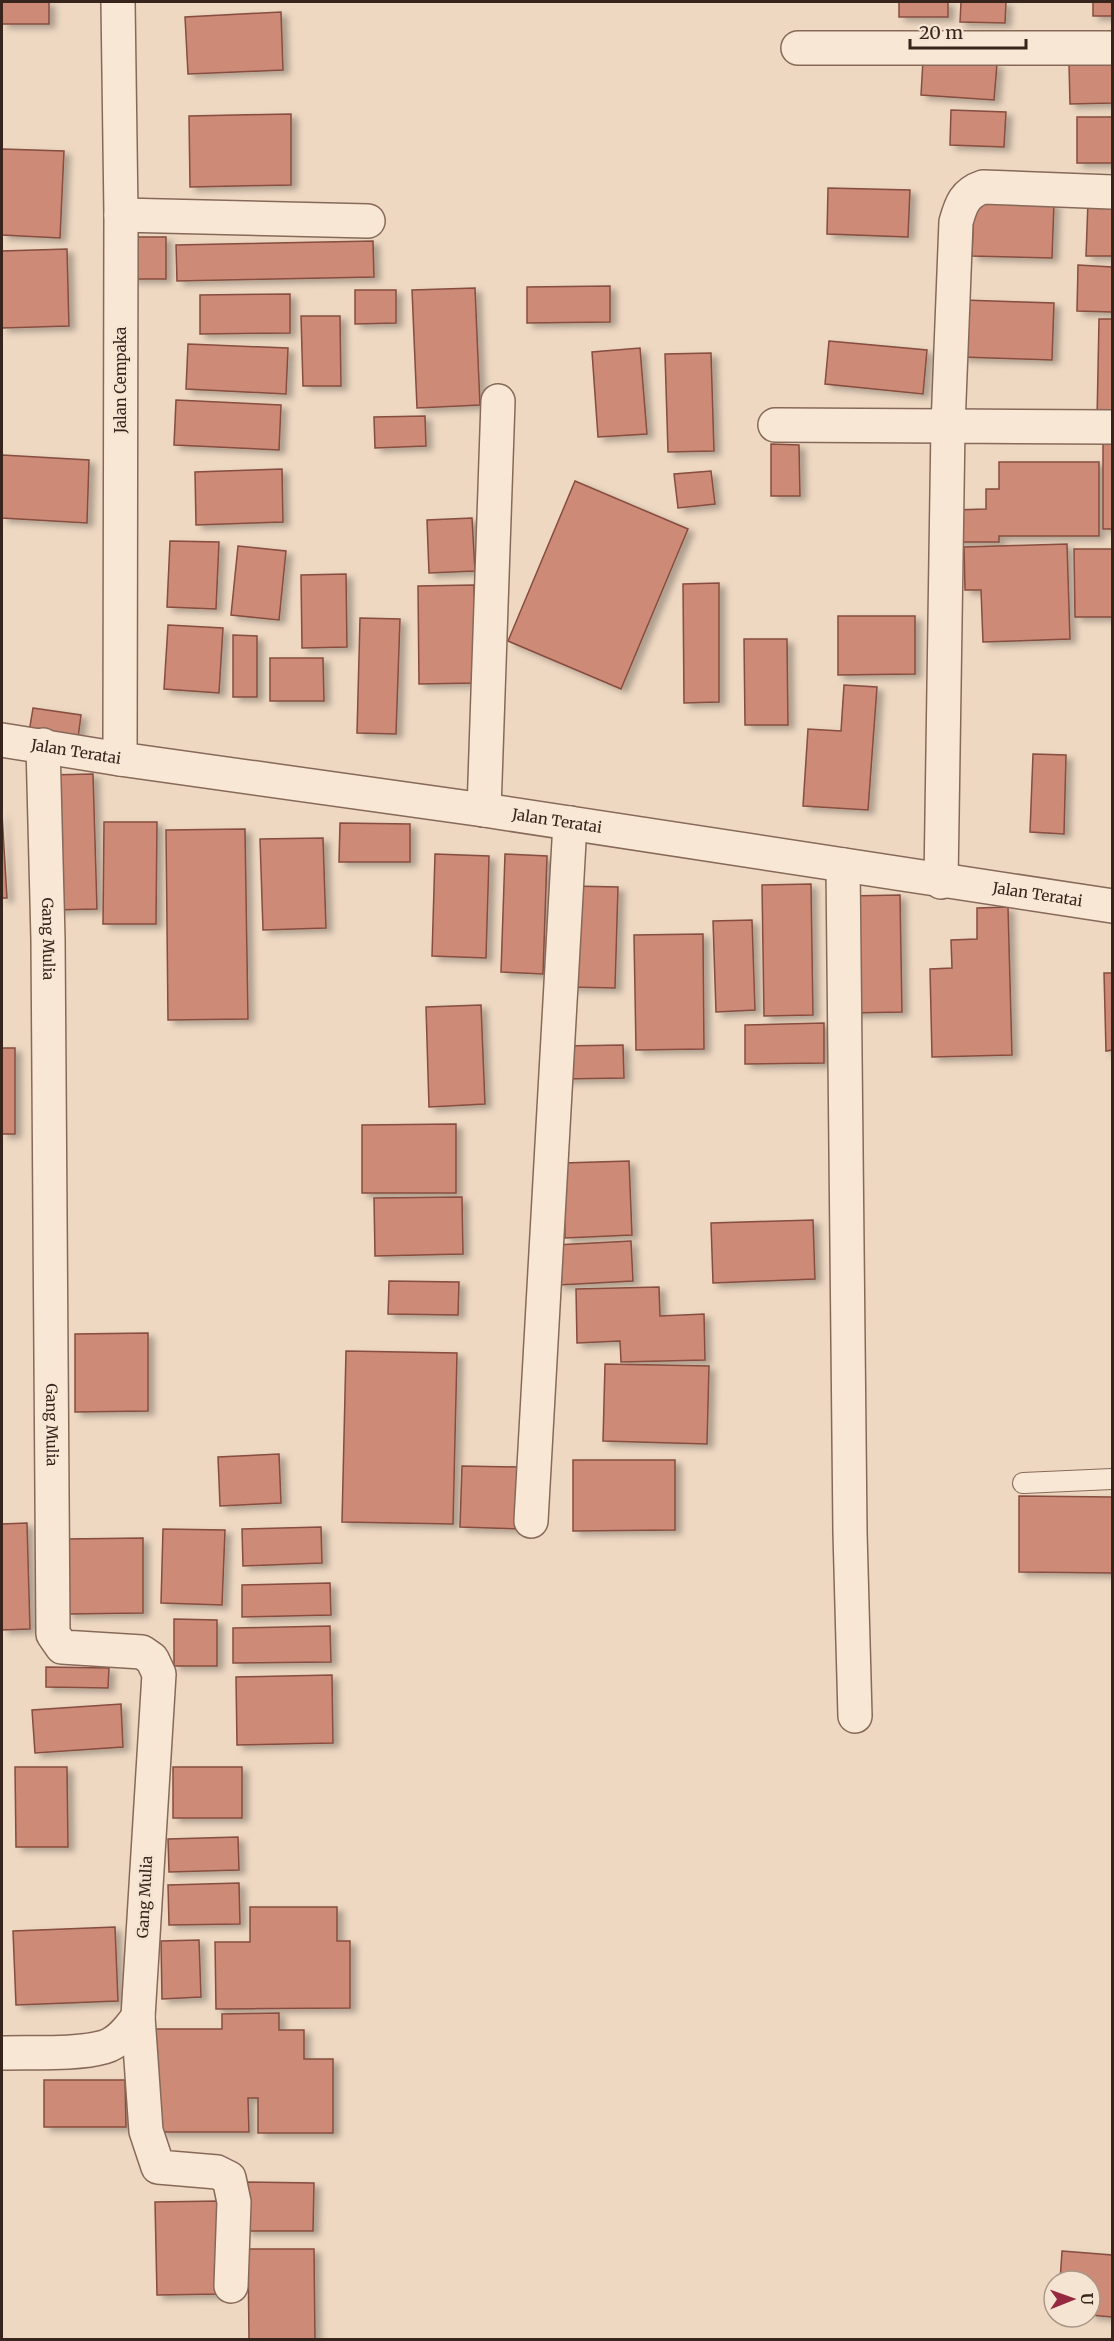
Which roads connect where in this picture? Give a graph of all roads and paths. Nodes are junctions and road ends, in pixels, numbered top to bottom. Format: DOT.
graph roads {
  1 [pos="118,2"];
  2 [pos="798,48"];
  3 [pos="1113,48"];
  4 [pos="1113,192"];
  5 [pos="121,215"];
  6 [pos="368,221"];
  7 [pos="498,401"];
  8 [pos="775,425"];
  9 [pos="948,426"];
  10 [pos="1113,427"];
  11 [pos="2,740"];
  12 [pos="43,746"];
  13 [pos="120,759"];
  14 [pos="484,810"];
  15 [pos="570,823"];
  16 [pos="843,865"];
  17 [pos="941,882"];
  18 [pos="1113,906"];
  19 [pos="1113,1479"];
  20 [pos="1023,1483"];
  21 [pos="531,1521"];
  22 [pos="855,1716"];
  23 [pos="138,2017"];
  24 [pos="2,2053"];
  25 [pos="231,2286"];
  1 -- 5 [label="street, Jalan Cempaka"];
  2 -- 3 [label="street"];
  4 -- 9 [label="street"];
  5 -- 6 [label="street"];
  5 -- 13 [label="street, Jalan Cempaka"];
  7 -- 14 [label="street"];
  8 -- 9 [label="street"];
  9 -- 10 [label="street"];
  9 -- 17 [label="street"];
  11 -- 12 [label="street, Jalan Teratai"];
  12 -- 13 [label="street, Jalan Teratai"];
  12 -- 23 [label="street, Gang Mulia"];
  13 -- 14 [label="street, Jalan Teratai"];
  14 -- 15 [label="street, Jalan Teratai"];
  15 -- 16 [label="street, Jalan Teratai"];
  15 -- 21 [label="street"];
  16 -- 17 [label="street, Jalan Teratai"];
  16 -- 22 [label="street"];
  17 -- 18 [label="street, Jalan Teratai"];
  19 -- 20 [label="lane"];
  23 -- 24 [label="street"];
  23 -- 25 [label="street"];
}
